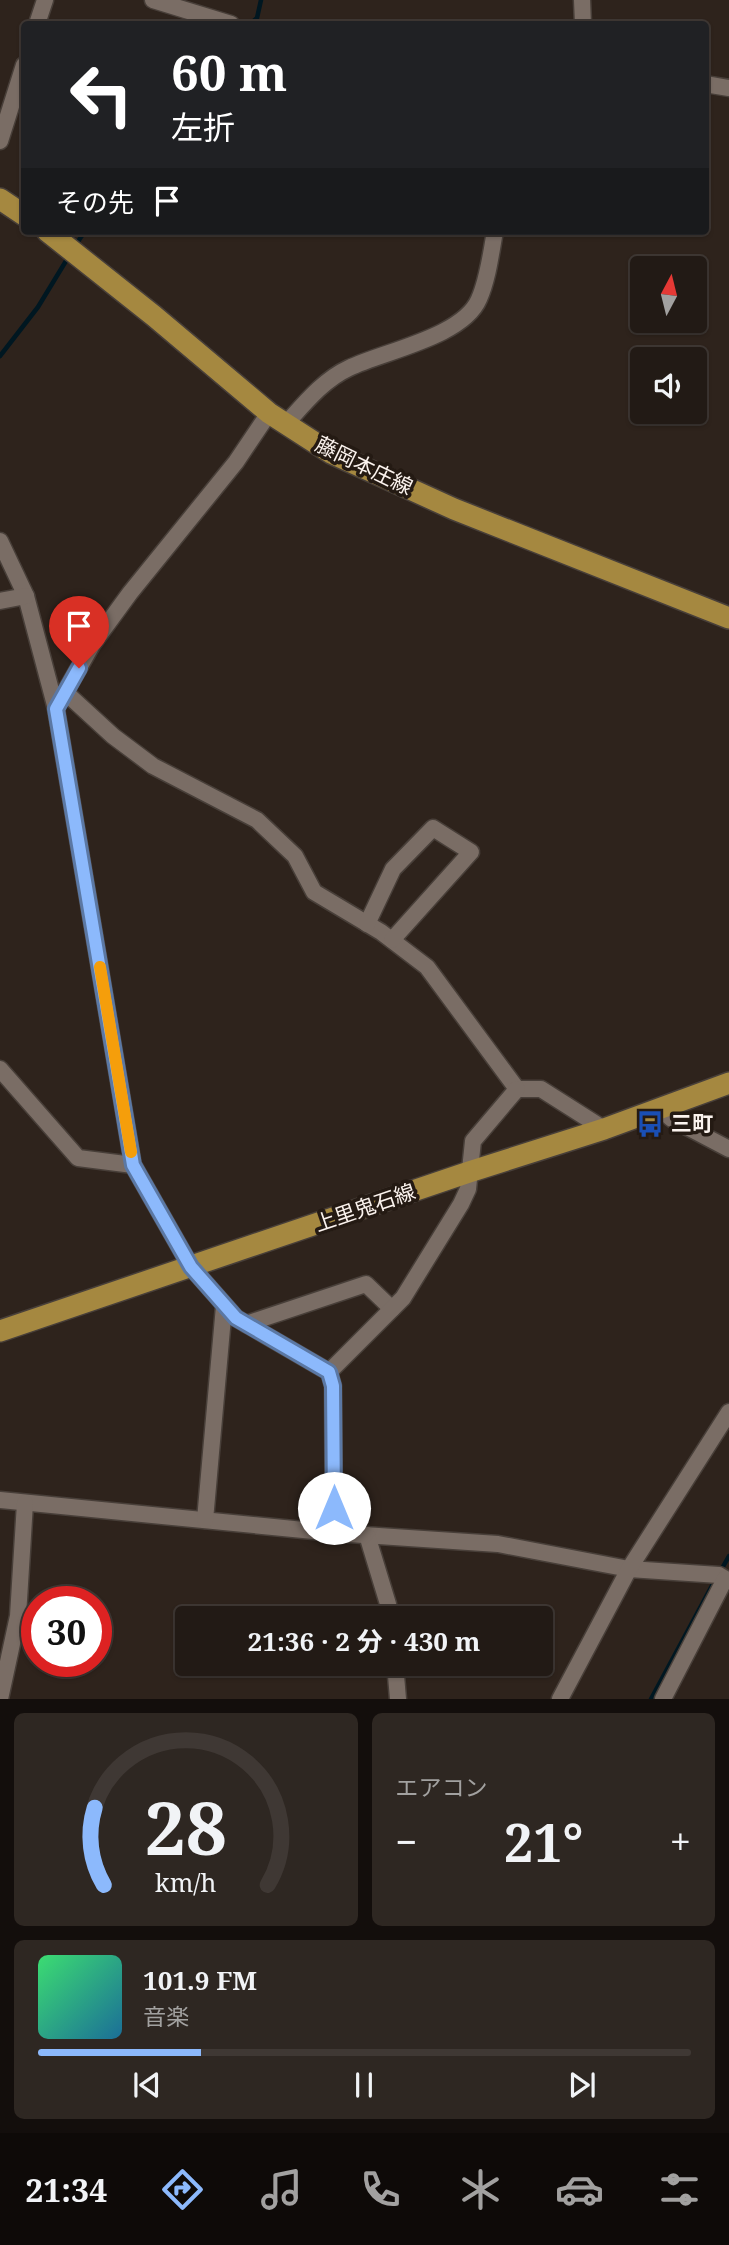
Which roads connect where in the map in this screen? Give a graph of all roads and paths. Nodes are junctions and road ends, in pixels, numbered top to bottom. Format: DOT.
graph roads {
  1 [pos="45,0"];
  2 [pos="153,0"];
  3 [pos="582,0"];
  4 [pos="38,21"];
  5 [pos="221,21"];
  6 [pos="583,21"];
  7 [pos="21,74"];
  8 [pos="709,85"];
  9 [pos="729,88"];
  10 [pos="0,141"];
  11 [pos="0,199"];
  12 [pos="21,213"];
  13 [pos="52,235"];
  14 [pos="494,235"];
  15 [pos="277,419"];
  16 [pos="0,541"];
  17 [pos="26,596"];
  18 [pos="0,601"];
  19 [pos="729,618"];
  20 [pos="65,692"];
  21 [pos="56,709"];
  22 [pos="367,923"];
  23 [pos="392,940"];
  24 [pos="0,1069"];
  25 [pos="729,1083"];
  26 [pos="517,1089"];
  27 [pos="660,1109"];
  28 [pos="604,1129"];
  29 [pos="729,1149"];
  30 [pos="133,1165"];
  31 [pos="469,1172"];
  32 [pos="191,1267"];
  33 [pos="224,1306"];
  34 [pos="392,1309"];
  35 [pos="246,1324"];
  36 [pos="0,1331"];
  37 [pos="329,1372"];
  38 [pos="729,1412"];
  39 [pos="0,1500"];
  40 [pos="25,1503"];
  41 [pos="205,1520"];
  42 [pos="334,1533"];
  43 [pos="367,1535"];
  44 [pos="629,1569"];
  45 [pos="727,1580"];
  46 [pos="388,1606"];
  47 [pos="396,1676"];
  48 [pos="0,1699"];
  49 [pos="398,1699"];
  50 [pos="560,1699"];
  51 [pos="663,1699"];
  1 -- 4 [label="street"];
  2 -- 5 [label="street"];
  3 -- 6 [label="street"];
  7 -- 10 [label="street"];
  8 -- 9 [label="street"];
  11 -- 12 [label="main road"];
  13 -- 15 [label="main road, 藤岡本庄線"];
  14 -- 15 [label="street"];
  15 -- 19 [label="main road, 藤岡本庄線"];
  15 -- 20 [label="street"];
  16 -- 17 [label="street"];
  17 -- 18 [label="street"];
  17 -- 21 [label="street"];
  20 -- 21 [label="street"];
  20 -- 22 [label="street"];
  21 -- 30 [label="street"];
  22 -- 23 [label="street"];
  22 -- 23 [label="street"];
  23 -- 26 [label="street"];
  24 -- 30 [label="street"];
  25 -- 27 [label="main road, 上里鬼石線"];
  26 -- 28 [label="street"];
  26 -- 31 [label="street"];
  27 -- 28 [label="main road, 上里鬼石線"];
  27 -- 29 [label="street"];
  28 -- 31 [label="main road, 上里鬼石線"];
  30 -- 32 [label="street"];
  31 -- 32 [label="main road, 上里鬼石線"];
  31 -- 34 [label="street"];
  32 -- 33 [label="street"];
  32 -- 36 [label="main road, 上里鬼石線"];
  33 -- 35 [label="street"];
  33 -- 41 [label="street"];
  34 -- 35 [label="street"];
  34 -- 37 [label="street"];
  35 -- 37 [label="street"];
  37 -- 42 [label="street"];
  38 -- 44 [label="street"];
  39 -- 40 [label="street"];
  40 -- 41 [label="street"];
  40 -- 48 [label="street"];
  41 -- 42 [label="street"];
  42 -- 43 [label="street"];
  43 -- 44 [label="street"];
  43 -- 46 [label="street"];
  44 -- 45 [label="street"];
  44 -- 50 [label="street"];
  45 -- 51 [label="street"];
  47 -- 49 [label="street"];
}
